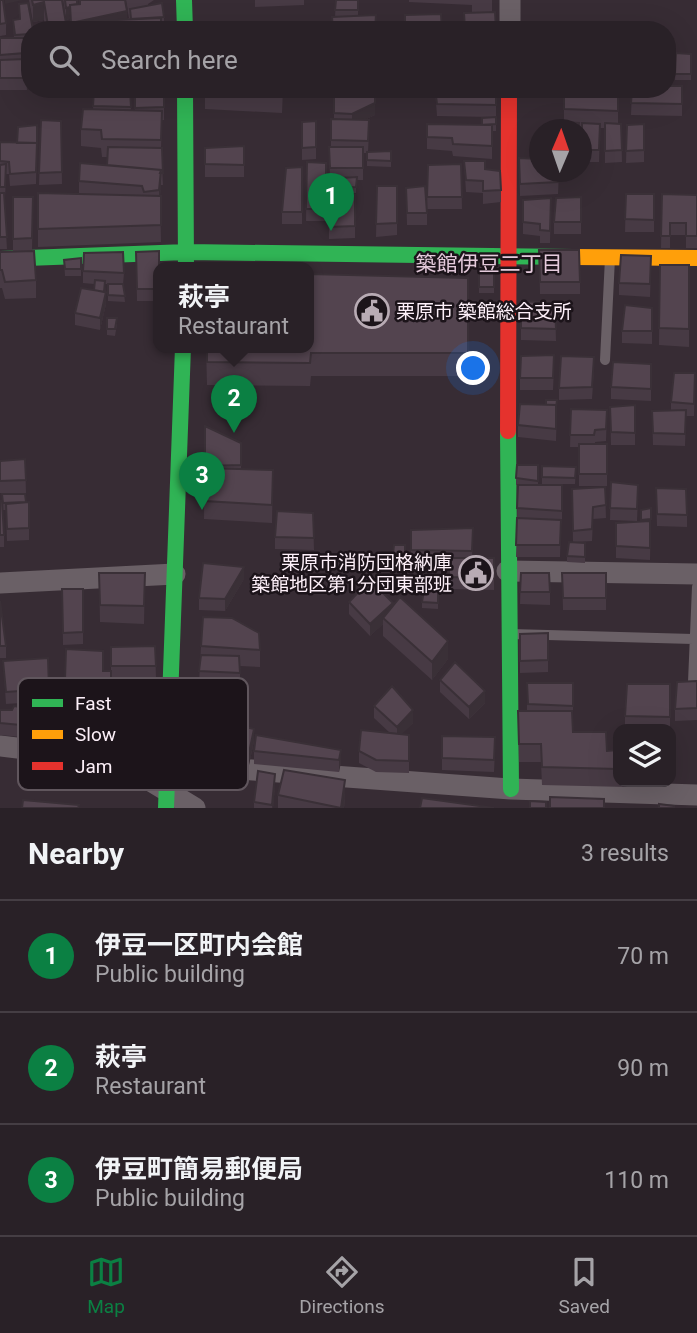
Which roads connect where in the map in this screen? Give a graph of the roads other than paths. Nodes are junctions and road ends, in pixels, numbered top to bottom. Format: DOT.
graph roads {
  1 [pos="184,0"];
  2 [pos="510,0"];
  3 [pos="185,21"];
  4 [pos="510,21"];
  5 [pos="185,98"];
  6 [pos="509,98"];
  7 [pos="508,254"];
  8 [pos="610,256"];
  9 [pos="697,258"];
  10 [pos="0,259"];
  11 [pos="187,259"];
  12 [pos="183,353"];
  13 [pos="605,360"];
  14 [pos="507,571"];
  15 [pos="175,574"];
  16 [pos="697,574"];
  17 [pos="0,583"];
  18 [pos="697,587"];
  19 [pos="508,634"];
  20 [pos="693,639"];
  21 [pos="170,678"];
  22 [pos="693,682"];
  23 [pos="0,746"];
  24 [pos="18,748"];
  25 [pos="248,769"];
  26 [pos="511,789"];
  27 [pos="697,795"];
  28 [pos="166,800"];
  29 [pos="195,808"];
  1 -- 3 [label="street"];
  2 -- 4 [label="street"];
  5 -- 11 [label="street"];
  6 -- 7 [label="street"];
  7 -- 8 [label="street"];
  7 -- 11 [label="street"];
  7 -- 14 [label="street"];
  8 -- 9 [label="street"];
  8 -- 13 [label="lane"];
  10 -- 11 [label="street"];
  12 -- 15 [label="street"];
  14 -- 16 [label="street"];
  14 -- 19 [label="street"];
  15 -- 17 [label="street"];
  15 -- 21 [label="street"];
  18 -- 20 [label="lane"];
  19 -- 20 [label="lane"];
  19 -- 26 [label="street"];
  20 -- 22 [label="lane"];
  23 -- 24 [label="street"];
  25 -- 26 [label="street"];
  26 -- 27 [label="street"];
  28 -- 29 [label="street"];
}
